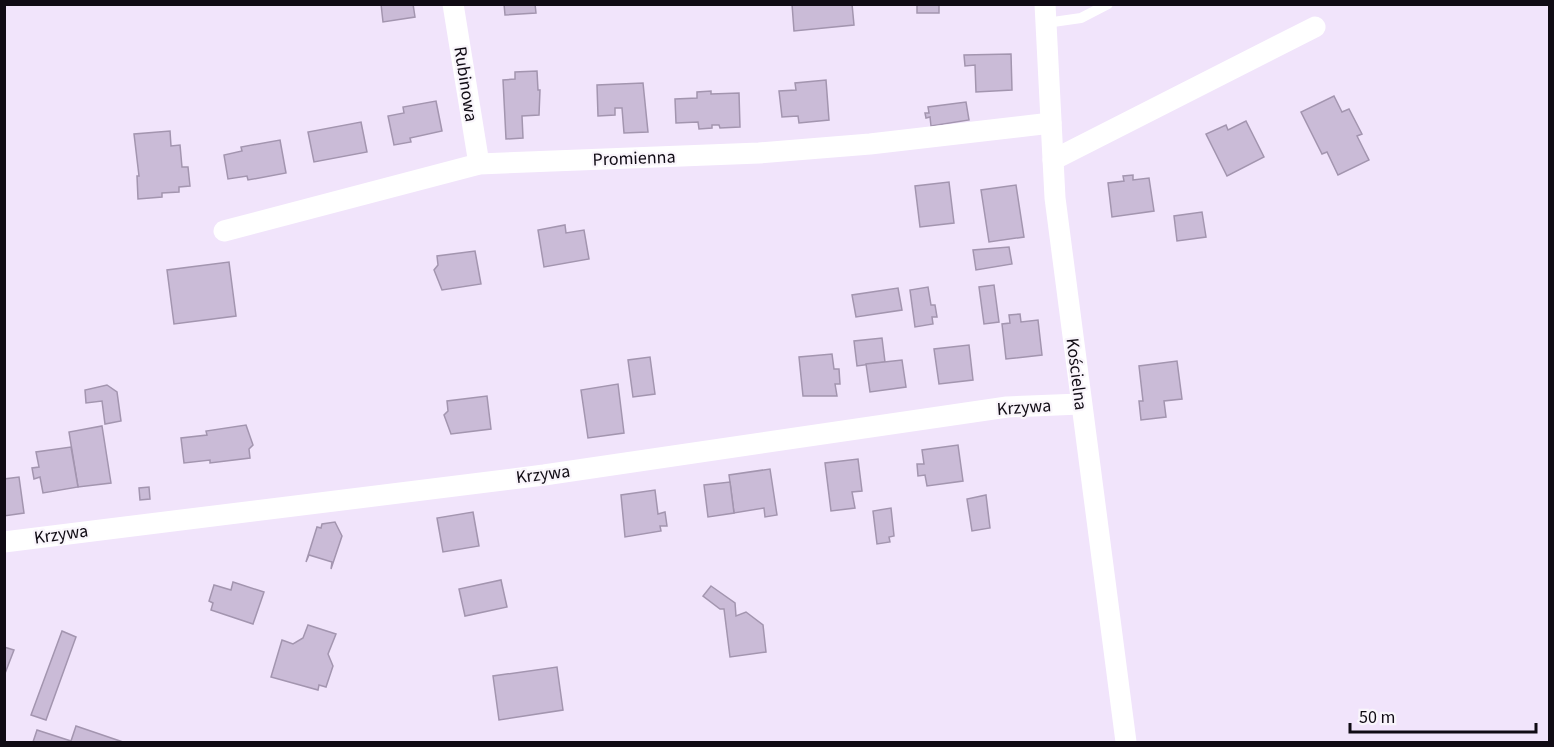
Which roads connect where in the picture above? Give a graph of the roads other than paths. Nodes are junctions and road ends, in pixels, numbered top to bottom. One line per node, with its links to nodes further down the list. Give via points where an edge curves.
1 (453, 4): 7 (street, Rubinowa)
2 (1108, 4): 3 (lane, via 1081,18)
3 (1045, 14): 5 (street, Kościelna)
4 (1315, 27): 6 (street)
5 (1050, 123): 6 (street, Kościelna); 7 (street, Promienna, via 759,153)
6 (1053, 160): 9 (street, Kościelna)
7 (479, 164): 8 (street, Promienna)
8 (224, 231)
9 (1080, 404): 10 (street, Krzywa, via 1007,407 544,475); 11 (street, Kościelna)
10 (4, 542)
11 (1126, 742)

